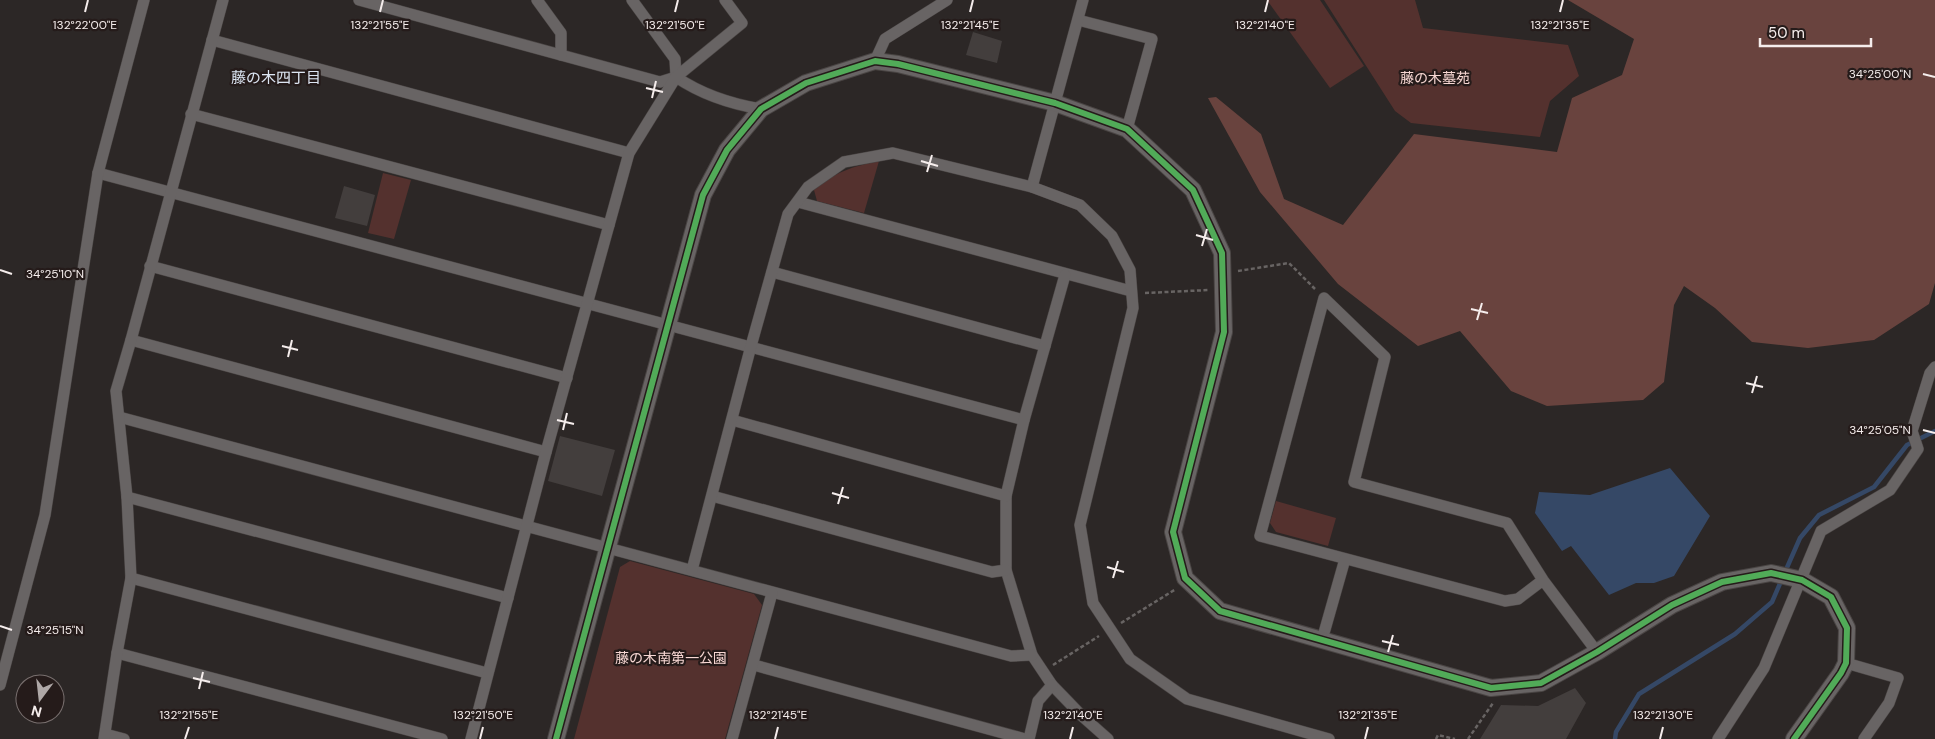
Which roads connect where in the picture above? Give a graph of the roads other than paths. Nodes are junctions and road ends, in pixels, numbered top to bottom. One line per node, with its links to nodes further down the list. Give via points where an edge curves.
1 (144, 0): 19 (street)
2 (223, 0): 10 (street)
3 (359, 0): 11 (street)
4 (537, 0): 11 (street, via 561,33)
5 (632, 0): 13 (street, via 675,59)
6 (726, 0): 13 (street, via 742,23)
7 (947, 0): 12 (street, via 885,39)
8 (1083, 0): 9 (street)
9 (1078, 20): 14 (street); 17 (street, via 1152,39)
10 (212, 40): 16 (street); 18 (street)
11 (561, 55): 13 (street, via 660,82)
12 (875, 61): 14 (street); 15 (street, via 806,82)
13 (676, 77): 15 (street, via 693,88 741,106); 18 (street)
14 (1055, 103): 17 (street); 20 (street)
15 (761, 109): 29 (street, via 727,150 703,195)
16 (191, 114): 21 (street); 23 (street)
17 (1126, 128): 52 (street, via 1193,190 1222,253 1224,332 1173,532 1186,578 1220,611)
18 (629, 153): 23 (street)
19 (98, 173): 21 (street); 60 (street, via 45,515)
20 (1032, 188): 22 (street, via 893,154 844,162 808,187); 27 (street, via 1080,205 1112,236 1130,270)
21 (170, 191): 24 (street); 28 (street)
22 (798, 202): 25 (street, via 788,214); 26 (street)
23 (609, 225): 28 (street)
24 (150, 266): 30 (street); 34 (street)
25 (772, 272): 31 (street); 32 (street)
26 (1065, 275): 27 (street); 32 (street)
27 (1132, 293): 70 (street, via 1133,308 1080,525 1093,603 1130,659 1187,699)
28 (588, 302): 29 (street); 34 (street)
29 (667, 325): 31 (street); 43 (street)
30 (131, 340): 35 (street, via 116,391); 38 (street)
31 (751, 346): 36 (street); 37 (street)
32 (1045, 346): 37 (street)
33 (1935, 367): 48 (street, via 1930,373 1912,431 1918,449 1890,490 1821,531)
34 (567, 378): 38 (street)
35 (119, 416): 41 (street); 42 (street)
36 (732, 420): 39 (street); 40 (street)
37 (1024, 420): 40 (street)
38 (546, 452): 42 (street)
39 (712, 496): 45 (street); 46 (street, via 992,572)
40 (1006, 496): 46 (street)
41 (127, 497): 47 (street); 51 (street)
42 (528, 527): 43 (street); 51 (street)
43 (608, 548): 45 (street); 66 (street)
44 (1345, 559): 49 (street, via 1505,601 1518,599); 49 (street, via 1260,536 1324,298 1385,357 1354,482 1507,523); 52 (street)
45 (692, 570): 50 (street)
46 (1006, 570): 55 (street)
47 (131, 578): 54 (street); 58 (street)
48 (1797, 579): 53 (street, via 1771,573 1722,582 1672,604); 56 (street, via 1831,597 1846,628); 71 (street, via 1764,668)
49 (1543, 580): 53 (street)
50 (772, 593): 55 (street, via 1011,656); 57 (street)
51 (508, 598): 58 (street)
52 (1322, 640): 53 (street, via 1491,688 1541,683)
53 (1597, 652)
54 (117, 653): 61 (street); 64 (street)
55 (1032, 654): 59 (street)
56 (1846, 663): 72 (street); 73 (street, via 1898,678 1889,703)
57 (754, 666): 62 (street); 67 (street)
58 (487, 672): 65 (street)
59 (1052, 684): 68 (street, via 1038,700); 69 (street)
60 (0, 685)
61 (105, 736): 63 (street)
62 (736, 738)
63 (124, 739)
64 (442, 739)
65 (471, 739)
66 (556, 739)
67 (1025, 739)
68 (1029, 739)
69 (1108, 739)
70 (1329, 739)
71 (1718, 739)
72 (1794, 739)
73 (1864, 739)

